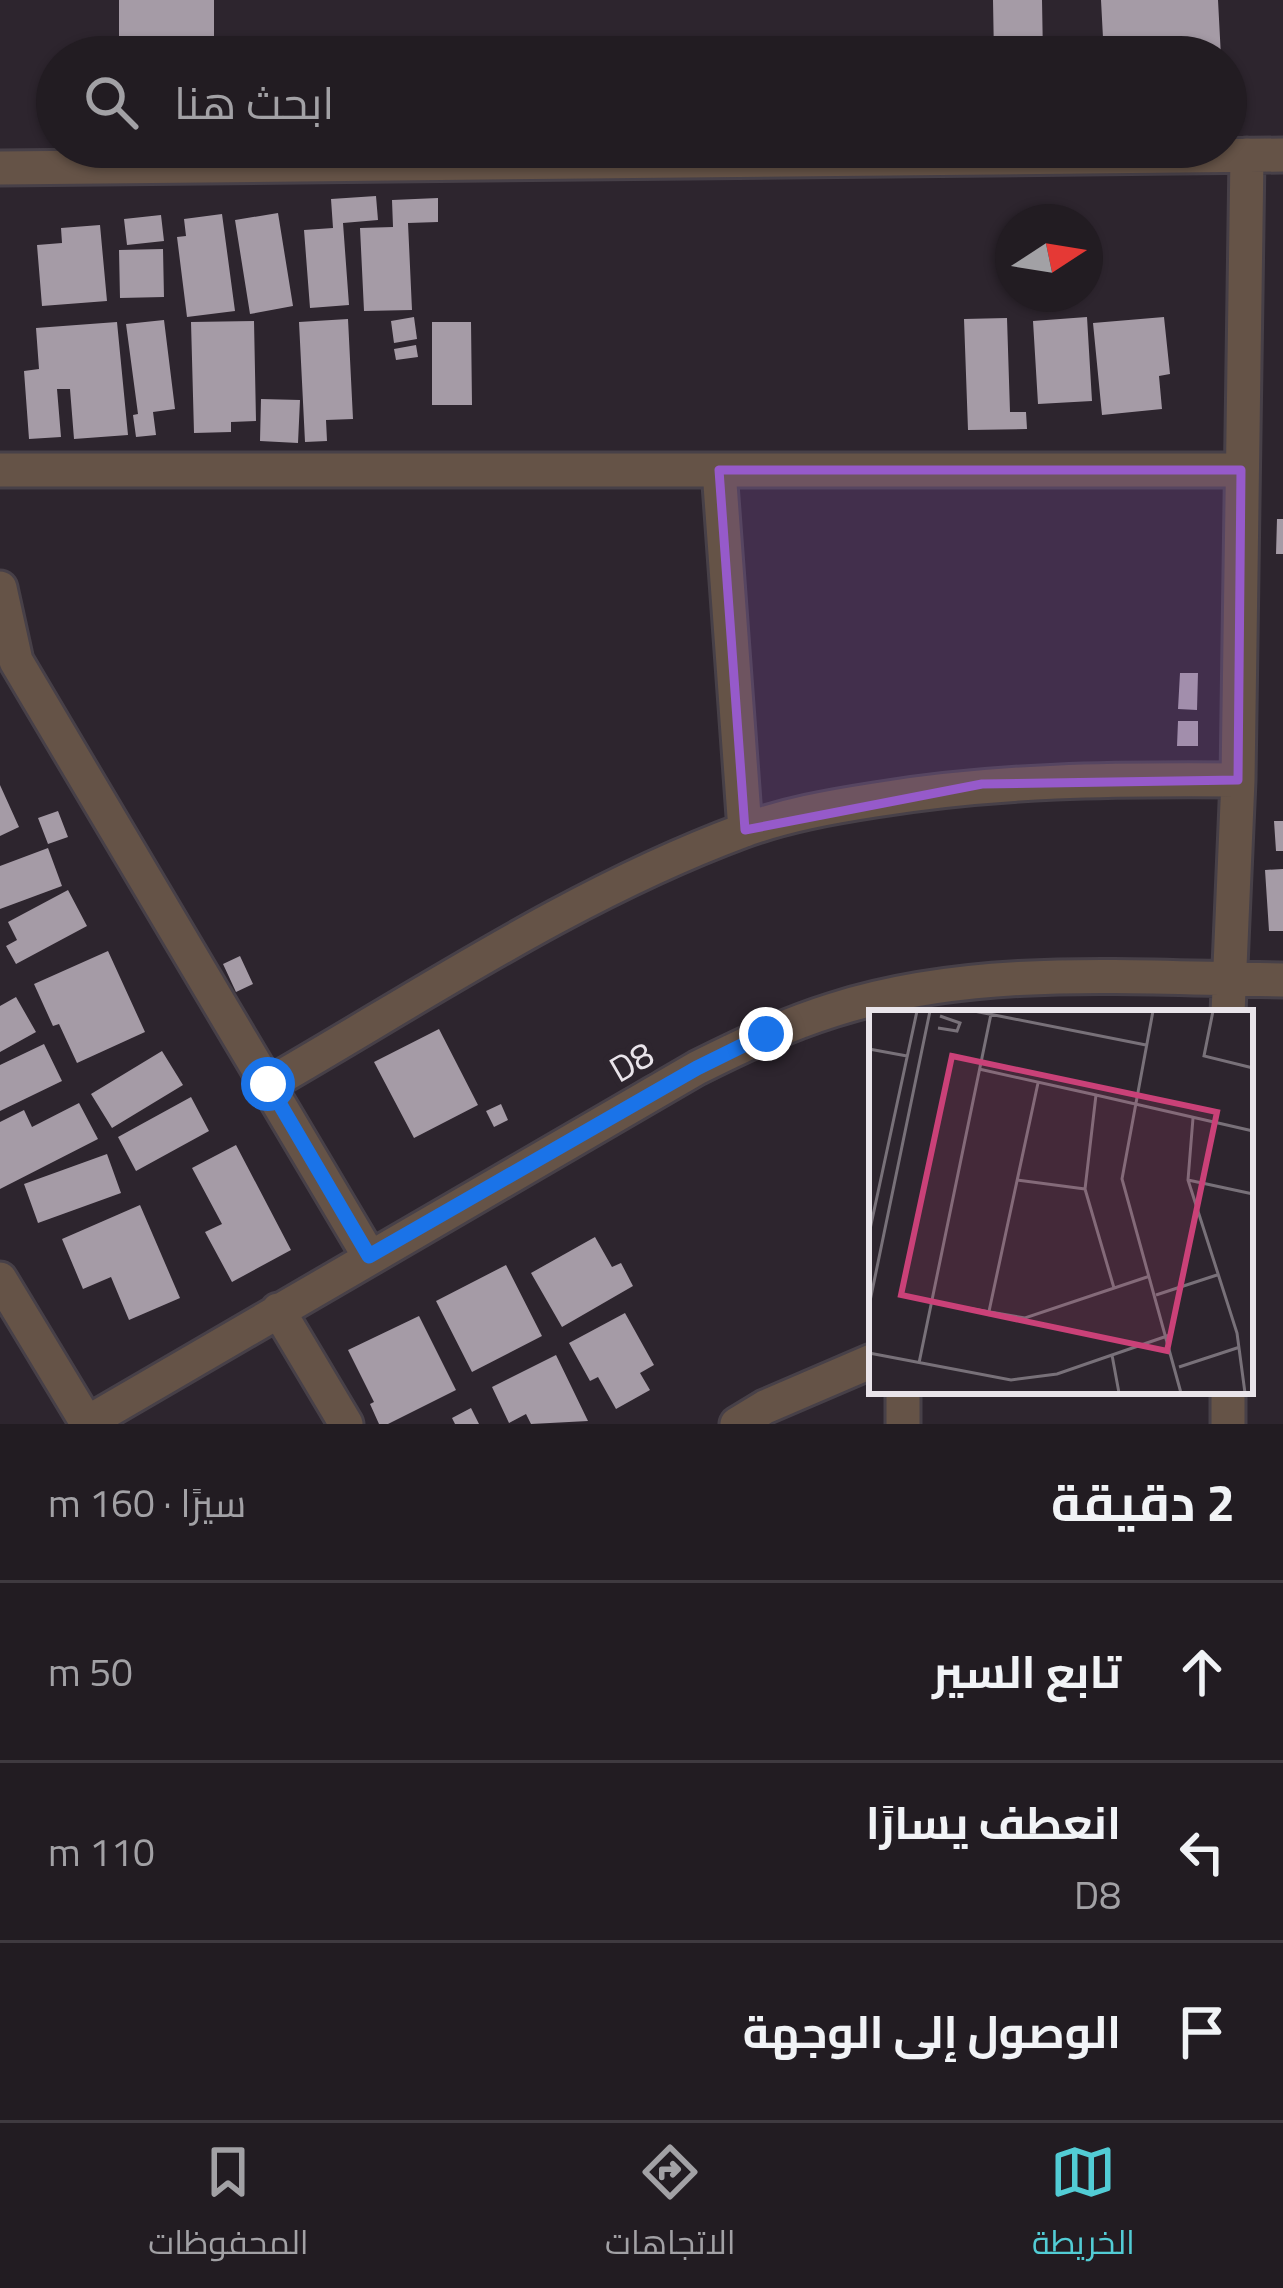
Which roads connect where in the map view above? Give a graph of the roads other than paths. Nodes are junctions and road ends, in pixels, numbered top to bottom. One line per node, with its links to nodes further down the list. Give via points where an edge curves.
1 (1247, 154): 2 (street)
2 (1283, 154)
3 (0, 168): 4 (street)
4 (36, 168)
5 (1247, 168): 8 (street)
6 (0, 470): 7 (street)
7 (719, 470): 8 (street); 11 (street)
8 (1240, 470): 10 (street)
9 (0, 588): 14 (street, via 16,661)
10 (1238, 780): 11 (street, via 982,784); 13 (street)
11 (745, 830): 14 (street, via 584,903)
12 (1283, 980): 13 (street, D8)
13 (1228, 996): 15 (street, D8, via 1010,980 925,988 836,1009 697,1068)
14 (268, 1084): 15 (street)
15 (369, 1256): 17 (street, D8)
16 (0, 1279): 19 (street)
17 (278, 1310): 19 (street, D8); 20 (street)
18 (869, 1362): 21 (street)
19 (86, 1423)
20 (346, 1424)
21 (737, 1424)

